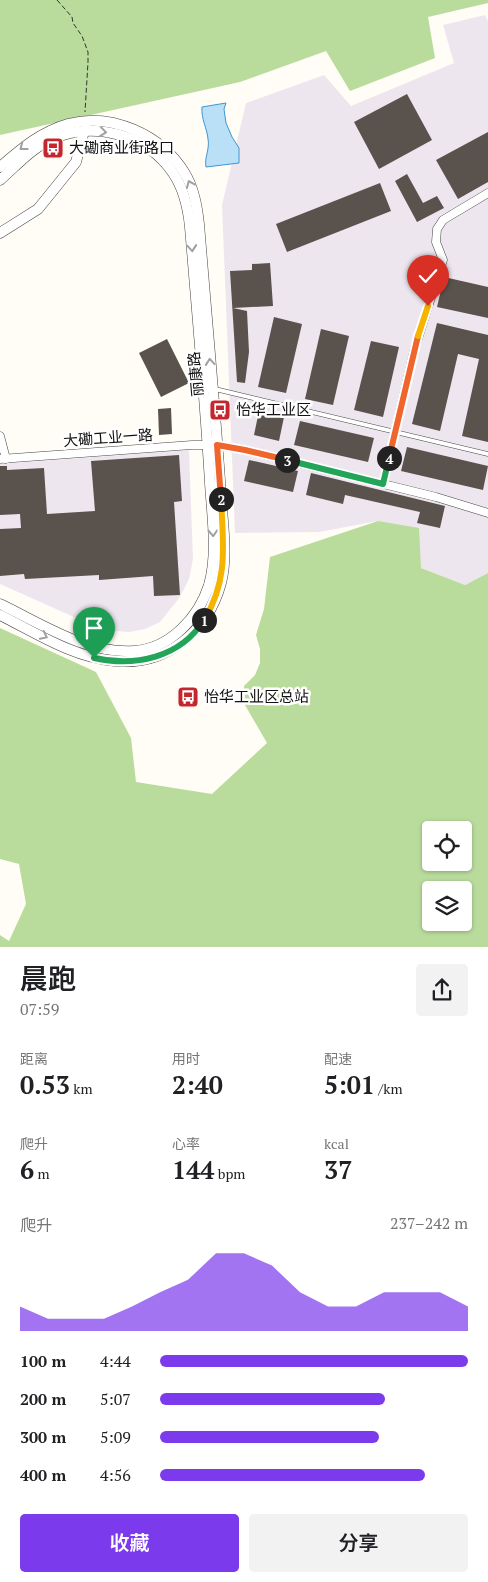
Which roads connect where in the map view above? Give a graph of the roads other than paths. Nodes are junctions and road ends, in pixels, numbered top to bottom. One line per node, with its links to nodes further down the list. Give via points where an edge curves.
1 (84, 126): 2 (street, 丽康路, one-way to 2, via 66,124 39,136); 3 (street, 丽康路, via 44,143); 5 (street, via 76,162 38,209); 6 (street, 丽康路, one-way to 1, via 198,214 188,179 173,158 132,128 117,124); 9 (street, 丽康路, one-way to 9, via 141,144 163,160 182,190 190,227)
2 (0, 167)
3 (0, 180)
4 (488, 194): 7 (street, via 443,220 437,229 436,242 442,260 414,351)
5 (0, 233)
6 (213, 389): 7 (lane); 9 (street, 丽康路)
7 (395, 432): 10 (lane); 12 (street)
8 (0, 436): 11 (street)
9 (212, 445): 11 (street, 大磡工业一路); 12 (street, 大磡工业一路); 14 (street, 丽康路, one-way to 14, via 210,577 196,612 176,633 160,644 140,650 104,649 68,637); 15 (street, 丽康路, one-way to 9, via 68,648 110,661 152,658 170,651 188,638 208,614 223,574 223,539)
10 (488, 454)
11 (3, 459)
12 (383, 484): 13 (street, 大磡工业一路)
13 (488, 514)
14 (0, 604)
15 (0, 615)

